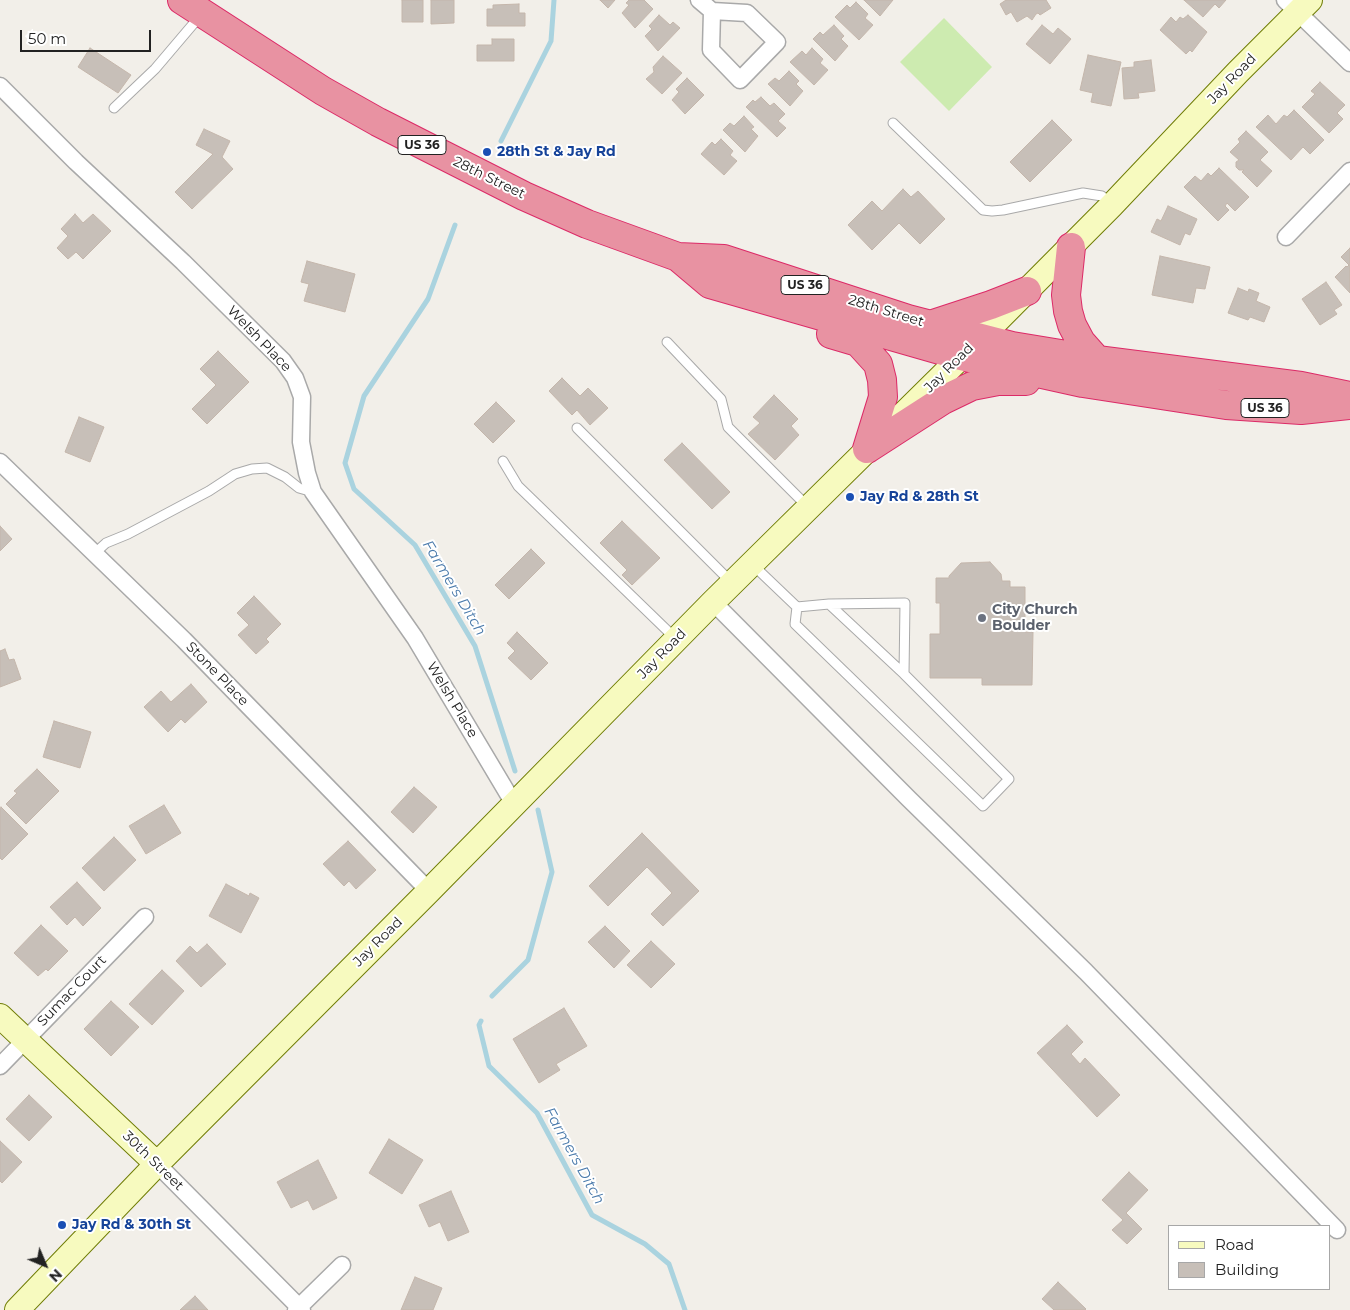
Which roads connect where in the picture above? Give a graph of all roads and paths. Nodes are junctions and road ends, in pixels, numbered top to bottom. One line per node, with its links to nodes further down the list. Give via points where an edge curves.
1 (700, 0): 4 (street)
2 (1298, 4): 5 (street); 10 (street, Jay Road)
3 (192, 7): 7 (lane, via 155,70); 13 (highway, 28th Street / US 36, via 322,91 386,127 586,224)
4 (712, 11): 4 (street, via 711,50 740,80 776,42 747,13)
5 (1350, 63)
6 (0, 86): 27 (street, Welsh Place, via 282,361 295,378 302,397 301,442)
7 (114, 108)
8 (894, 123): 10 (lane, via 983,210 1003,210 1083,193 1102,196)
9 (1350, 171): 11 (street)
10 (1112, 205): 12 (street, Jay Road)
11 (1286, 238)
12 (1071, 247): 15 (street, Jay Road); 19 (highway, via 1066,295 1068,311 1082,342)
13 (678, 257): 14 (highway, 28th Street / US 36); 16 (highway, 28th Street / US 36, via 724,259)
14 (710, 284): 18 (highway, 28th Street / US 36); 24 (highway, via 742,305 858,342 871,355 878,364 883,397)
15 (1027, 291): 16 (highway); 18 (street, Jay Road)
16 (930, 325): 18 (highway, 28th Street / US 36)
17 (667, 342): 28 (lane, via 721,399 728,427)
18 (970, 347): 19 (highway, US 36); 20 (highway, US 36); 24 (street, Jay Road)
19 (1097, 360): 21 (highway, US 36, via 1301,386)
20 (1083, 383): 22 (highway, US 36, via 1226,406 1301,410); 24 (highway, via 998,381 972,386 943,400)
21 (1350, 396)
22 (1350, 406)
23 (576, 428): 31 (lane)
24 (867, 449): 28 (street, Jay Road)
25 (502, 461): 35 (lane, via 518,486)
26 (0, 462): 29 (street, Stone Place)
27 (313, 492): 29 (lane, via 299,488 267,468 252,468 106,543); 37 (street, Welsh Place, via 415,638)
28 (808, 508): 30 (street, Jay Road)
29 (95, 553): 38 (street, Stone Place)
30 (751, 563): 31 (street, Jay Road); 34 (lane)
31 (732, 583): 32 (street, Jay Road)
32 (712, 602): 35 (street, Jay Road); 44 (street, via 1086,972)
33 (829, 604): 34 (lane); 36 (lane); 36 (lane, via 904,603)
34 (797, 607): 36 (lane, via 795,624 983,806 1009,779)
35 (676, 639): 37 (street, Jay Road)
36 (904, 674)
37 (514, 804): 38 (street, Jay Road)
38 (428, 891): 43 (street, Jay Road)
39 (145, 917): 41 (street, Sumac Court)
40 (0, 1016): 41 (street, 30th Street)
41 (25, 1040): 42 (street, Sumac Court); 43 (street, 30th Street)
42 (0, 1066)
43 (157, 1164): 46 (street, 30th Street); 47 (street, Jay Road)
44 (1337, 1230)
45 (342, 1265): 46 (street)
46 (299, 1309)
47 (17, 1310)

